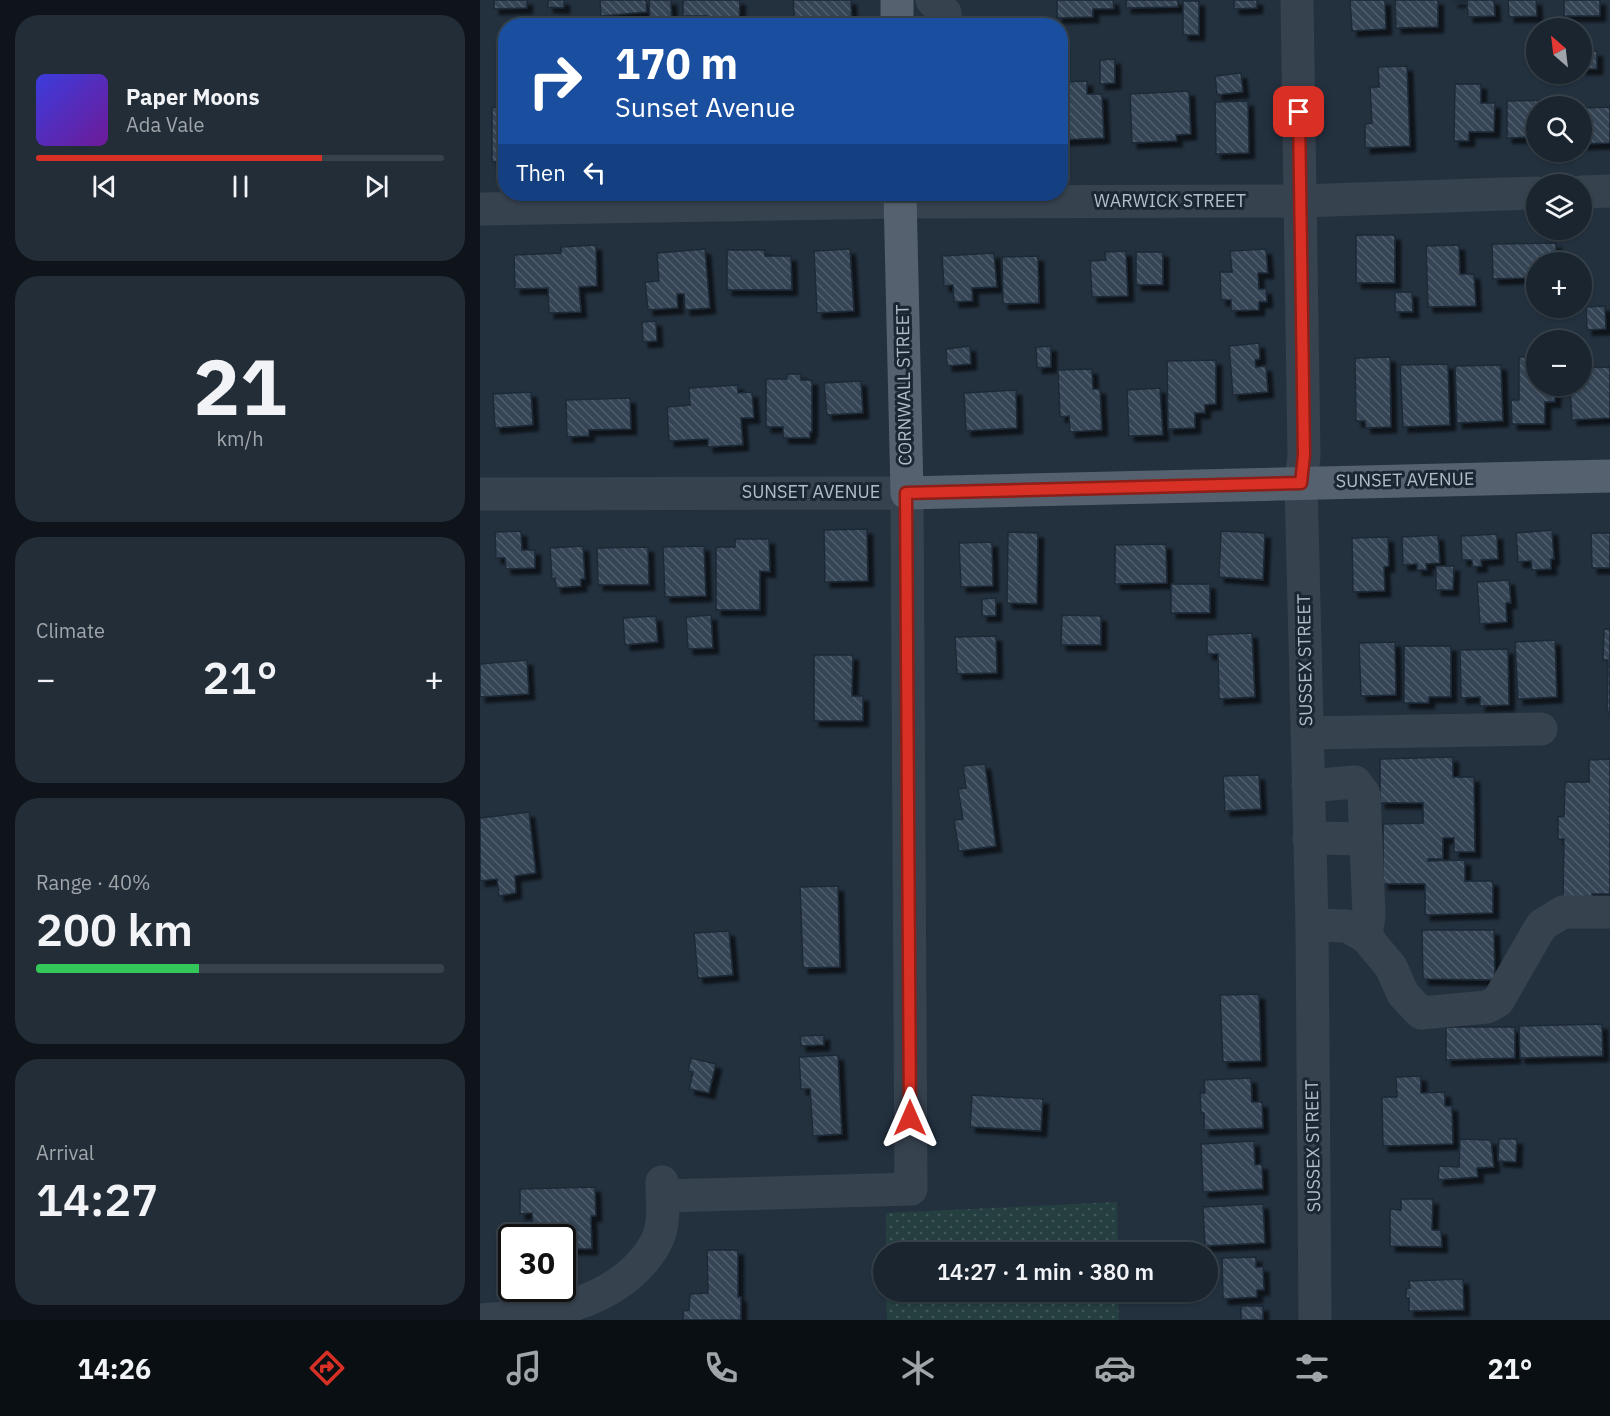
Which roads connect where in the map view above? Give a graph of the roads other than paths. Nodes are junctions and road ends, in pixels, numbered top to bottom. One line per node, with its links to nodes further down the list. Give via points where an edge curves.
1 (897, 0): 4 (main road)
2 (932, 0): 5 (street)
3 (1297, 0): 12 (street, SUSSEX STREET)
4 (897, 18)
5 (945, 18)
6 (1610, 191): 7 (street)
7 (1592, 192)
8 (1526, 193): 12 (street, WARWICK STREET)
9 (1068, 199): 12 (street, WARWICK STREET)
10 (785, 201): 13 (street, WARWICK STREET)
11 (900, 201): 16 (main road, CORNWALL STREET)
12 (1301, 201): 15 (street, SUSSEX STREET)
13 (480, 209)
14 (1610, 476): 15 (main road, SUNSET AVENUE)
15 (1301, 483): 16 (main road, SUNSET AVENUE); 19 (street, SUSSEX STREET)
16 (906, 493): 17 (street, SUNSET AVENUE); 26 (street, CORNWALL STREET, via 910,1189 662,1189 660,1232 652,1250 625,1279 573,1305 527,1316)
17 (480, 494)
18 (1541, 729): 19 (street)
19 (1307, 733): 20 (street, SUSSEX STREET)
20 (1308, 786): 21 (street, SUSSEX STREET); 22 (street, via 1355,782 1364,794)
21 (1310, 838): 22 (street); 24 (street, SUSSEX STREET)
22 (1366, 839): 25 (street)
23 (1610, 912): 25 (street, via 1563,912 1542,925 1498,1001 1487,1007 1421,1013 1403,994 1391,967)
24 (1312, 925): 25 (street, via 1347,926); 27 (street, SUSSEX STREET)
25 (1366, 937)
26 (480, 1320)
27 (1315, 1320)

